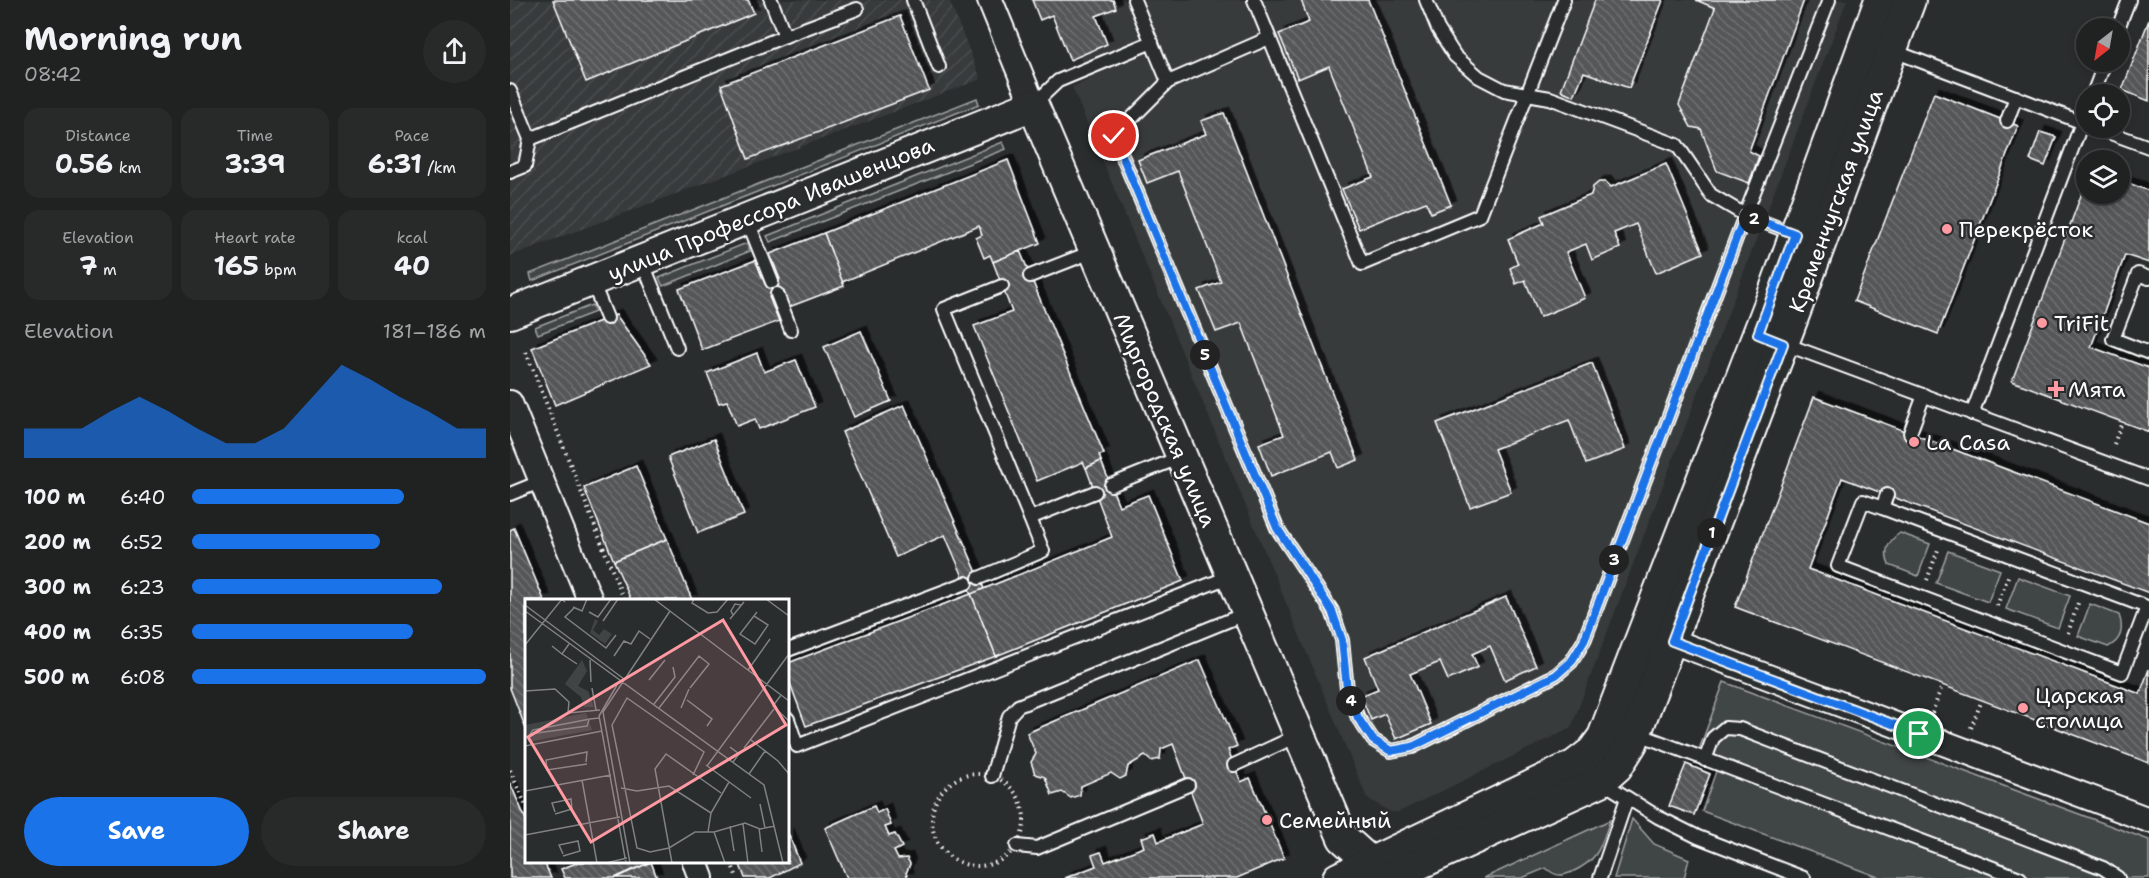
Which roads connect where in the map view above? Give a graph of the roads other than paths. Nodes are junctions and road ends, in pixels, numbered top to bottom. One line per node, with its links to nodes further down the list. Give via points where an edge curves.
1 (771, 0): 14 (lane)
2 (914, 0): 18 (lane)
3 (990, 0): 23 (street, Миргородская улица)
4 (1134, 0): 16 (lane)
5 (1254, 0): 15 (lane)
6 (1426, 0): 21 (lane, via 1455,56 1479,77 1504,90)
7 (1564, 0): 21 (lane)
8 (1829, 0): 31 (lane)
9 (1880, 0): 17 (street, Кременчугская улица)
10 (1910, 0): 17 (street, Кременчугская улица)
11 (2129, 0): 13 (lane)
12 (857, 9): 14 (lane)
13 (2122, 18)
14 (785, 36): 28 (lane)
15 (1269, 38): 19 (lane); 21 (lane, via 1362,264 1480,215)
16 (1152, 42): 19 (lane); 23 (lane, via 1058,81)
17 (1878, 46): 22 (lane); 33 (street, Кременчугская улица)
18 (939, 67)
19 (1168, 82): 31 (lane, via 1114,136 1277,528 1332,611 1342,640 1347,689 1358,718 1373,740 1391,751 1412,747 1556,675 1571,662 1584,641)
20 (510, 91): 28 (lane)
21 (1528, 94): 31 (lane, via 1550,98 1677,145 1711,195)
22 (2016, 97): 24 (lane); 25 (lane)
23 (1033, 105): 32 (street, улица Профессора Ивашенцова); 34 (street, Миргородская улица)
24 (2076, 116)
25 (2007, 121)
26 (2078, 138): 50 (lane)
27 (2124, 138): 29 (lane)
28 (530, 140): 30 (lane, via 525,166)
29 (2149, 147)
30 (510, 172)
31 (1745, 215): 33 (lane)
32 (747, 219): 35 (street, улица Профессора Ивашенцова); 39 (lane)
33 (1808, 238): 45 (street, Кременчугская улица)
34 (1094, 251): 36 (lane); 52 (street, Миргородская улица)
35 (642, 261): 38 (street, улица Профессора Ивашенцова); 46 (lane)
36 (1030, 276)
37 (2149, 278): 47 (lane, via 2138,274 2113,339)
38 (592, 281): 42 (street, улица Профессора Ивашенцова); 43 (lane)
39 (772, 282)
40 (1002, 286): 60 (lane, via 945,309)
41 (777, 294): 44 (lane)
42 (510, 313)
43 (607, 318)
44 (792, 330)
45 (1771, 339): 48 (lane); 66 (street, Кременчугская улица); 81 (street, Кременчугская улица, via 1598,745 1575,765)
46 (677, 348)
47 (2149, 353)
48 (1924, 395): 50 (lane); 51 (lane)
49 (510, 403): 54 (street)
50 (1972, 414): 53 (lane)
51 (1910, 433)
52 (1181, 457): 55 (lane); 61 (street, Миргородская улица)
53 (2149, 479)
54 (542, 481): 57 (lane); 64 (street)
55 (1111, 485)
56 (1095, 492): 60 (lane)
57 (510, 494)
58 (1887, 495): 59 (lane)
59 (1882, 508): 59 (lane, via 1863,501 1838,566 2122,673 2147,607)
60 (1030, 518): 62 (lane, via 1043,552)
61 (1231, 576): 65 (street, Миргородская улица); 68 (lane, via 797,746)
62 (979, 578)
63 (966, 583): 67 (lane)
64 (590, 599)
65 (1247, 613): 70 (street, Миргородская улица); 73 (lane, via 1018,706 1009,716)
66 (1672, 641): 69 (street, Кременчугская улица); 77 (street)
67 (789, 650)
68 (789, 722)
69 (1636, 733): 71 (lane); 74 (street, Кременчугская улица, via 1617,767)
70 (1299, 735): 72 (lane); 78 (street, Миргородская улица)
71 (1705, 760): 86 (lane); 87 (lane, via 1713,738 1725,728 1740,729 2103,868)
72 (1234, 765)
73 (992, 776)
74 (1601, 781): 76 (lane); 81 (street, Кременчугская улица)
75 (1188, 785): 79 (lane, via 1037,848)
76 (1627, 798): 84 (lane); 85 (lane, via 1698,837)
77 (2149, 820)
78 (1343, 838): 81 (street, Миргородская улица); 83 (street)
79 (1017, 846)
80 (696, 863): 82 (street)
81 (1378, 873): 83 (street, Кременчугская улица)
82 (701, 878)
83 (1338, 878)
84 (1600, 878)
85 (1804, 878)
86 (2020, 878)
87 (2118, 878)

